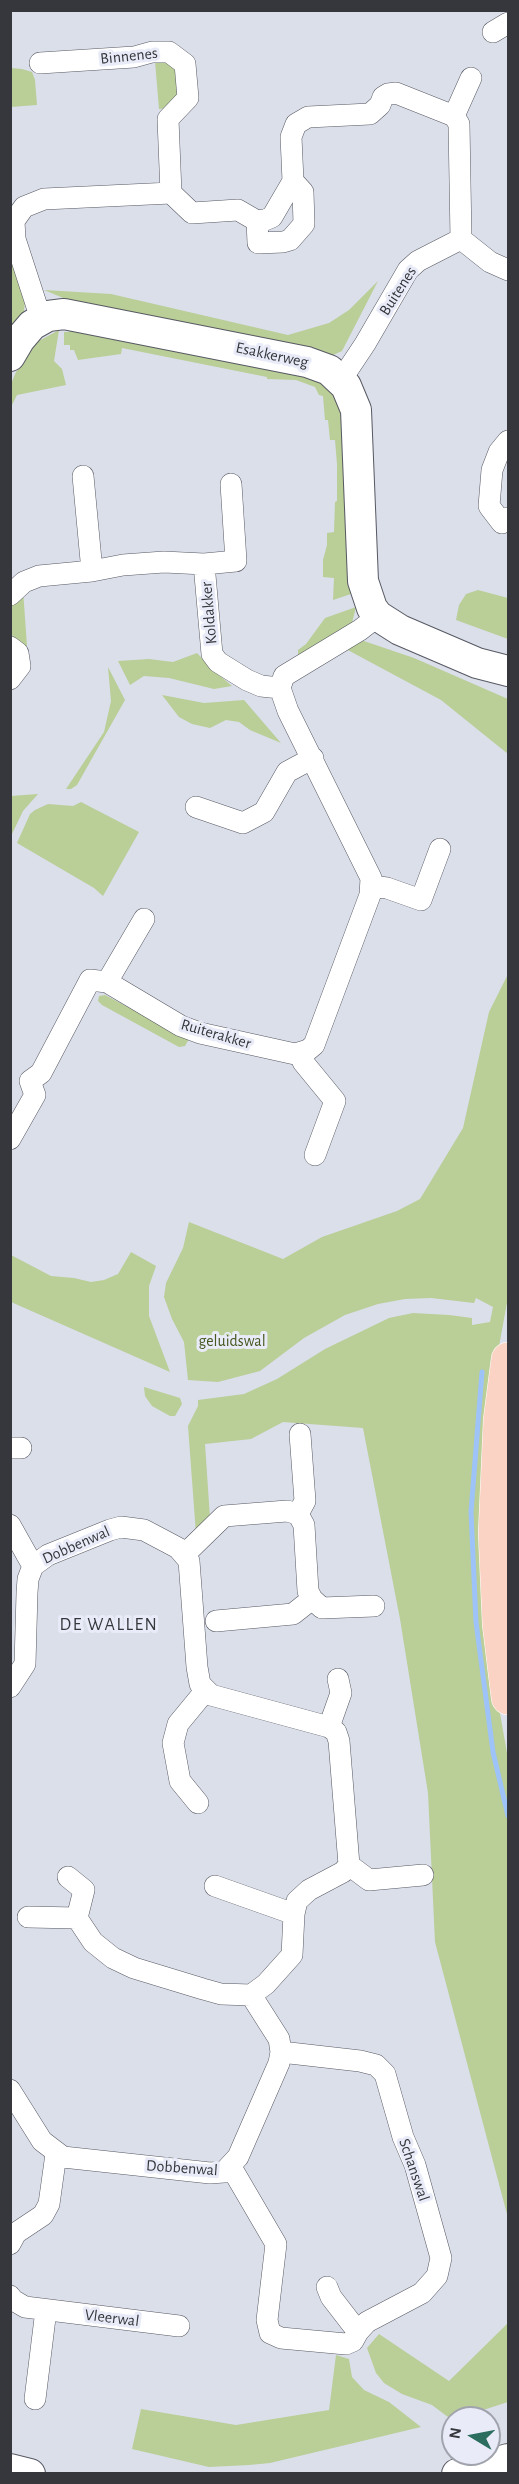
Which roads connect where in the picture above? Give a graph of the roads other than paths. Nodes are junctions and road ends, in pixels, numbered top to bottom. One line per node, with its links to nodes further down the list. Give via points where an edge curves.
1 (40, 63): 5 (street, Binnenes, via 169,52 185,64 188,98 168,118)
2 (471, 78): 3 (street)
3 (454, 116): 4 (street, via 396,93 383,98 370,114 308,117 296,124 291,137); 8 (street, via 461,135)
4 (293, 182): 7 (street, via 272,217); 7 (street, via 303,192 304,224 290,240 258,243)
5 (171, 193): 6 (street, via 44,199 24,207); 7 (street, via 192,213 238,210)
6 (12, 220): 10 (street, via 17,251)
7 (256, 220)
8 (461, 239): 9 (street, via 490,262); 12 (street, Buitenes, via 408,270)
9 (508, 270)
10 (41, 320): 11 (street, via 27,329); 12 (street, Esakkerweg, via 64,314 88,318 307,362 329,370)
11 (10, 356)
12 (340, 380): 20 (street, Esakkerweg, via 353,398 356,411 363,580 367,598)
13 (508, 441): 16 (street, via 492,470 489,506 502,523)
14 (83, 476): 18 (street)
15 (231, 484): 17 (street, Koldakker, via 236,561)
16 (508, 518)
17 (204, 564): 18 (street, Koldakker, via 164,562); 26 (street, Koldakker, via 212,654 247,680)
18 (92, 571): 19 (street, Koldakker, via 39,576 24,582)
19 (10, 595)
20 (378, 616): 22 (street, via 400,630); 26 (street, via 284,676)
21 (10, 647): 24 (street, via 18,653 20,666)
22 (477, 663): 23 (street); 25 (street)
23 (508, 671)
24 (10, 679)
25 (508, 685)
26 (280, 688): 27 (street)
27 (313, 759): 28 (street, via 288,772 264,812 243,823); 30 (street, via 368,870)
28 (196, 807)
29 (440, 849): 30 (street, via 421,900)
30 (371, 886): 33 (street, via 320,1032 314,1045)
31 (144, 919): 32 (street)
32 (107, 982): 33 (street, Ruiterakker, via 190,1030); 34 (street, via 90,980 41,1073)
33 (300, 1053): 36 (street, via 335,1101)
34 (20, 1082): 35 (street, via 35,1095)
35 (10, 1139)
36 (315, 1155)
37 (508, 1359): 49 (main road, via 500,1420 495,1533 499,1624)
38 (300, 1434): 39 (street, via 305,1501)
39 (298, 1514): 41 (street, via 287,1511 224,1516); 43 (street, via 303,1525 308,1591)
40 (10, 1525): 42 (street, Dobbenwal)
41 (184, 1555): 42 (street, Dobbenwal, via 144,1530 121,1527 48,1555); 48 (street, via 190,1569 197,1667 200,1684)
42 (33, 1566): 47 (street, Dobbenwal, via 28,1579 25,1664)
43 (312, 1599): 44 (street, via 322,1608); 45 (street, via 293,1614)
44 (374, 1606)
45 (216, 1621)
46 (338, 1679): 50 (street, via 341,1693)
47 (10, 1687)
48 (206, 1690): 50 (street, via 218,1697); 51 (street, via 178,1724 173,1743 180,1781)
49 (508, 1698)
50 (329, 1727): 52 (street, via 339,1741)
51 (198, 1803)
52 (349, 1865): 53 (street, via 369,1880); 56 (street, via 334,1879 309,1890 297,1901)
53 (423, 1875)
54 (68, 1877): 58 (street, via 84,1890)
55 (215, 1886): 56 (street)
56 (294, 1914): 59 (street, via 292,1955)
57 (28, 1917): 58 (street)
58 (77, 1918): 59 (street, via 93,1942 126,1964 221,1994)
59 (251, 1995): 60 (street, via 279,2039)
60 (281, 2052): 63 (street, Dobbenwal); 69 (street, Schanswal, via 360,2061 376,2065 385,2074 441,2258 437,2276 422,2293 367,2322)
61 (10, 2090): 62 (street, via 42,2141)
62 (56, 2154): 63 (street, Dobbenwal, via 210,2173 225,2172); 64 (street, via 49,2204 43,2215 16,2233)
63 (231, 2167): 69 (street, Schanswal, via 276,2244 267,2320 270,2333 281,2338 337,2344 353,2341)
64 (10, 2244)
65 (327, 2287): 69 (street)
66 (10, 2296): 67 (street, Vleerwal, via 25,2307)
67 (46, 2310): 68 (street, Vleerwal); 70 (street)
68 (179, 2326)
69 (358, 2332)
70 (35, 2398)
71 (508, 2459): 74 (street)
72 (10, 2469): 73 (street)
73 (30, 2474)
74 (457, 2474)

